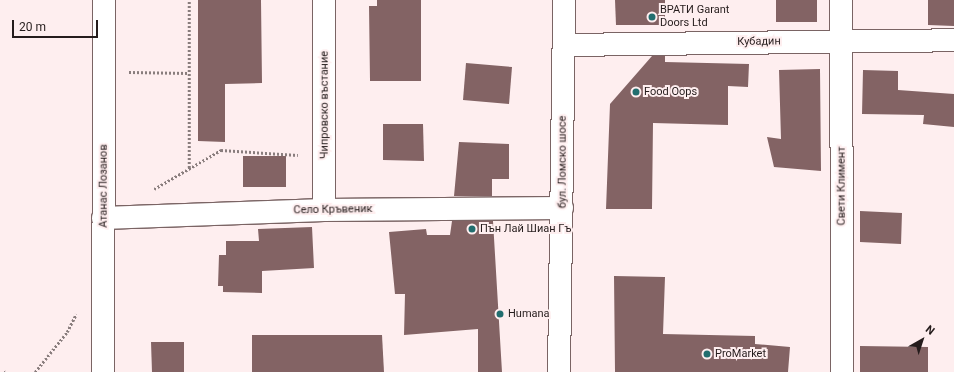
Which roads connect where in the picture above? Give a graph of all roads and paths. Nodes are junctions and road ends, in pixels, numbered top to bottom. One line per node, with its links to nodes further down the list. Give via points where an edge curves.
1 (104, 0): 9 (street, Атанас Лозанов)
2 (189, 0): 10 (path)
3 (324, 0): 11 (street, Чипровско въстание)
4 (564, 0): 8 (street, бул. Ломско шосе)
5 (841, 0): 7 (street, Свети Климент)
6 (954, 40): 7 (street, Кубадин)
7 (842, 41): 8 (street, Кубадин); 21 (street, Свети Климент)
8 (564, 45): 14 (street, бул. Ломско шосе)
9 (104, 71): 10 (path); 16 (street, Атанас Лозанов)
10 (189, 73): 12 (path)
11 (325, 156): 12 (path, via 221,150); 15 (street, Чипровско въстание)
12 (189, 168): 13 (path)
13 (149, 192)
14 (562, 208): 15 (street, Село Кръвеник); 20 (street, бул. Ломско шосе)
15 (324, 210): 16 (street, Село Кръвеник)
16 (103, 218): 19 (street, Атанас Лозанов)
17 (80, 307): 18 (path, via 66,332)
18 (35, 372)
19 (103, 372)
20 (559, 372)
21 (842, 372)

